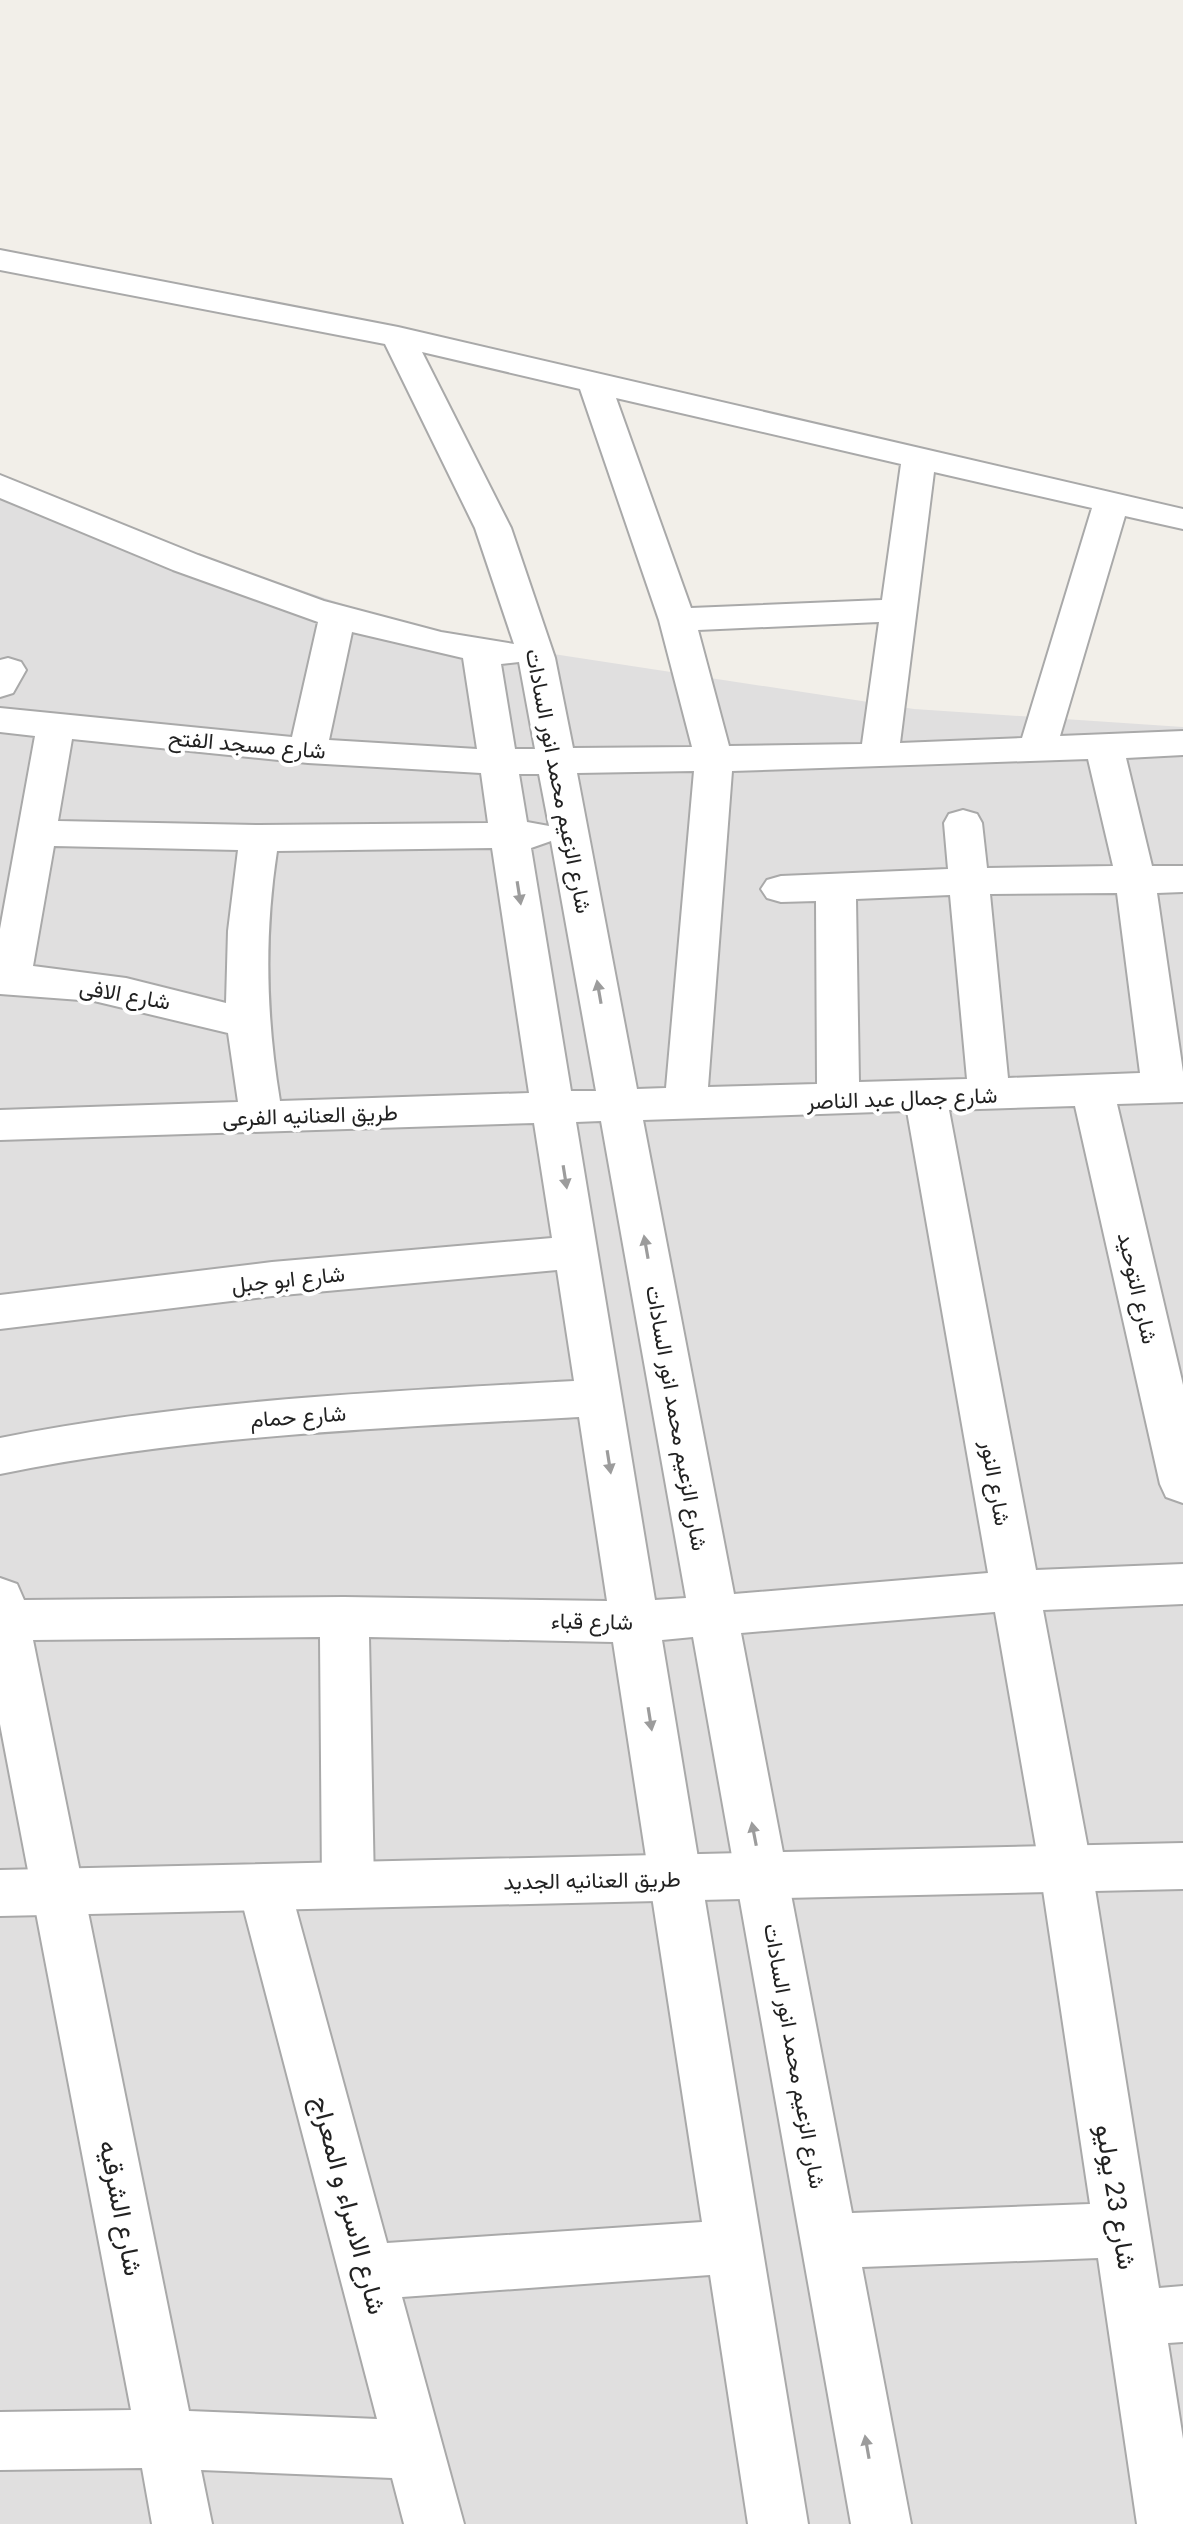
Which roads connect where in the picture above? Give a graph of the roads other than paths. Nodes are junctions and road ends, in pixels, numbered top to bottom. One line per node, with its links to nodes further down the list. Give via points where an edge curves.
1 (0, 260): 2 (street)
2 (398, 337): 3 (street); 12 (street, شارع الزعيم محمد انور السادات, via 493,528)
3 (595, 384): 4 (street); 10 (street)
4 (919, 459): 6 (street); 8 (street)
5 (0, 485): 9 (street)
6 (1111, 503): 7 (street); 17 (street)
7 (1183, 519)
8 (899, 610): 10 (street); 19 (street)
9 (337, 618): 11 (street); 18 (street)
10 (677, 620): 20 (street)
11 (480, 650): 12 (street); 22 (street)
12 (537, 658): 21 (street, شارع الزعيم محمد انور السادات)
13 (0, 720): 14 (street, شارع مسجد الفتح)
14 (56, 726): 18 (street, شارع مسجد الفتح); 24 (street)
15 (1183, 743): 16 (street, شارع مسجد الفتح)
16 (1104, 746): 17 (street, شارع مسجد الفتح); 28 (street)
17 (1037, 749): 19 (street, شارع مسجد الفتح)
18 (308, 751): 22 (street, شارع مسجد الفتح)
19 (879, 756): 20 (street, شارع مسجد الفتح)
20 (714, 760): 21 (street, شارع مسجد الفتح); 41 (street)
21 (556, 761): 22 (street, شارع مسجد الفتح); 26 (street, شارع الزعيم محمد انور السادات)
22 (495, 762): 25 (street)
23 (963, 823): 31 (street)
24 (37, 833): 27 (street); 29 (street)
25 (509, 835): 26 (street); 27 (street); 42 (street, one-way to 42)
26 (570, 836): 43 (street, شارع الزعيم محمد انور السادات, one-way to 26)
27 (259, 838): 35 (street, via 249,897)
28 (1135, 877): 30 (street); 31 (street); 36 (street)
29 (14, 878): 34 (street)
30 (1183, 879)
31 (968, 881): 32 (street); 38 (street)
32 (836, 886): 33 (street); 40 (street)
33 (781, 889)
34 (5, 980): 35 (street, شارع الافى, via 160,999)
35 (248, 1024): 44 (street)
36 (1173, 1088): 37 (street, شارع جمال عبد الناصر)
37 (1093, 1093): 38 (street, شارع جمال عبد الناصر); 48 (street, شارع التوحيد)
38 (989, 1095): 39 (street, شارع جمال عبد الناصر)
39 (926, 1097): 40 (street, شارع جمال عبد الناصر); 53 (street, شارع النور)
40 (838, 1100): 41 (street, شارع جمال عبد الناصر)
41 (686, 1105): 43 (street, شارع جمال عبد الناصر)
42 (554, 1106): 43 (street, طريق العنانيه الفرعى); 44 (street, طريق العنانيه الفرعى); 46 (street, one-way to 46)
43 (620, 1106): 55 (street, شارع الزعيم محمد انور السادات, one-way to 43)
44 (262, 1117): 45 (street, طريق العنانيه الفرعى)
45 (0, 1125)
46 (577, 1252): 47 (street, شارع ابو جبل, via 272,1279); 49 (street)
47 (0, 1312)
48 (1169, 1362): 51 (street, شارع التوحيد)
49 (598, 1398): 50 (street, شارع حمام, via 196,1423 124,1431); 57 (street, one-way to 57)
50 (0, 1456)
51 (1183, 1484)
52 (1183, 1584): 53 (street, شارع قباء)
53 (1015, 1591): 55 (street, شارع قباء); 59 (street, شارع النور)
54 (1, 1612): 56 (street, شارع قباء); 64 (street, شارع الشرقيه)
55 (713, 1616): 57 (street, شارع قباء); 61 (street, شارع الزعيم محمد انور السادات, one-way to 55)
56 (344, 1617): 57 (street, شارع قباء); 62 (street)
57 (636, 1622): 60 (street, one-way to 60)
58 (1183, 1866): 59 (street, طريق العنانيه الجديد)
59 (1066, 1870): 61 (street, طريق العنانيه الجديد); 66 (street, شارع 23 يوليو)
60 (675, 1878): 61 (street, طريق العنانيه الجديد); 62 (street, طريق العنانيه الجديد); 68 (street)
61 (762, 1878): 67 (street, شارع الزعيم محمد انور السادات)
62 (348, 1885): 63 (street, طريق العنانيه الجديد)
63 (264, 1887): 64 (street, طريق العنانيه الجديد); 69 (street, شارع الاسراء و المعراج)
64 (59, 1892): 65 (street, طريق العنانيه الجديد); 71 (street, شارع الشرقيه)
65 (0, 1893)
66 (1121, 2230): 67 (street); 70 (street, شارع 23 يوليو)
67 (828, 2241): 77 (street, شارع الزعيم محمد انور السادات, one-way to 67)
68 (733, 2247): 69 (street); 76 (street)
69 (367, 2272): 73 (street, شارع الاسراء و المعراج)
70 (1159, 2316): 78 (street, شارع 23 يوليو)
71 (166, 2439): 72 (street); 73 (street); 74 (street, شارع الشرقيه)
72 (0, 2441)
73 (415, 2450): 75 (street, شارع الاسراء و المعراج)
74 (182, 2524)
75 (434, 2524)
76 (778, 2524)
77 (881, 2524)
78 (1167, 2524)

